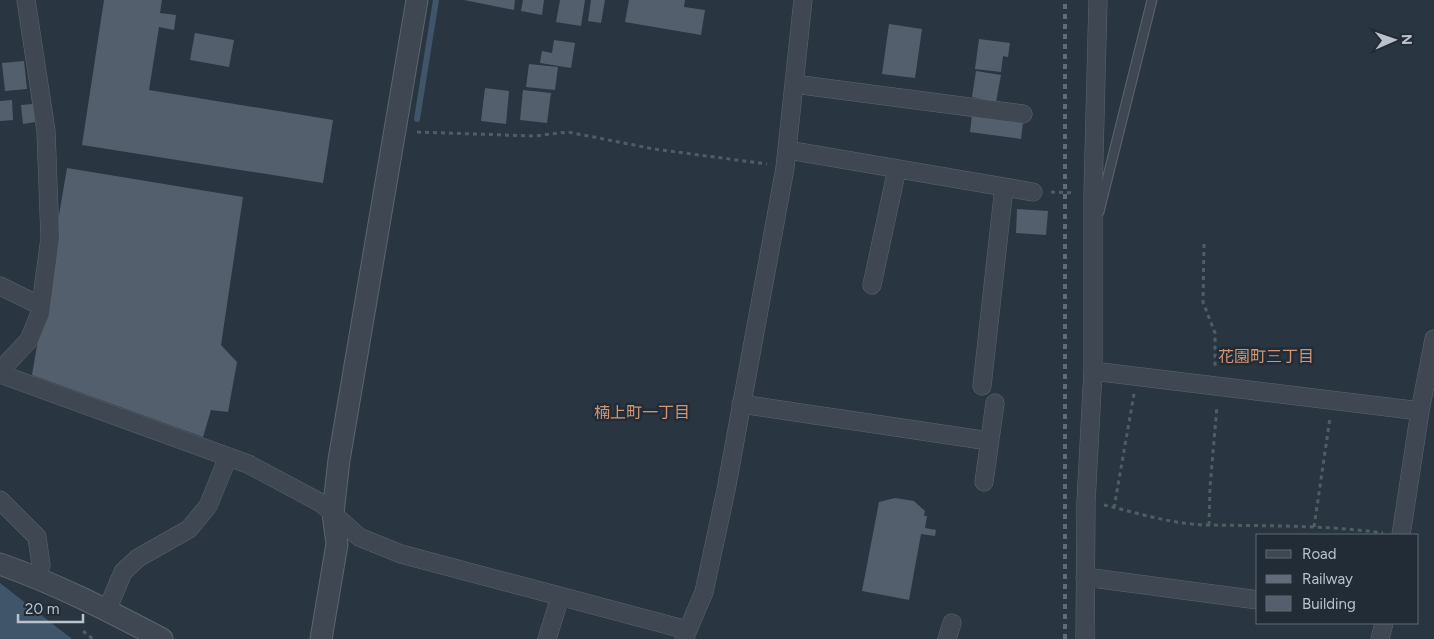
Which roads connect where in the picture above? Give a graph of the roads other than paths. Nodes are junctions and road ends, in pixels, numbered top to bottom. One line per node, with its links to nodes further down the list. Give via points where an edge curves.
1 (26, 0): 15 (street, via 46,130 50,238)
2 (417, 0): 27 (street)
3 (802, 0): 6 (street)
4 (1098, 0): 12 (street)
5 (1152, 0): 12 (lane)
6 (794, 84): 7 (street); 8 (street)
7 (1024, 114)
8 (787, 159): 9 (street); 20 (street)
9 (897, 169): 10 (street); 13 (street)
10 (1004, 187): 11 (street); 19 (street)
11 (1033, 192)
12 (1094, 229): 17 (street)
13 (872, 285)
14 (0, 286): 15 (street)
15 (41, 306): 18 (street, via 29,340)
16 (1434, 339): 22 (street)
17 (1093, 371): 22 (street); 31 (street)
18 (0, 372): 24 (street)
19 (982, 386)
20 (741, 404): 23 (street); 36 (street, via 704,592)
21 (995, 404): 23 (street)
22 (1420, 411): 28 (street)
23 (989, 441): 25 (street)
24 (228, 457): 27 (street, via 248,464); 34 (street, via 208,506 189,529 138,558 123,572)
25 (984, 482)
26 (0, 500): 30 (street, via 37,537 41,565)
27 (333, 512): 32 (street, via 359,537 401,554); 38 (street, via 337,544)
28 (1395, 534)
29 (0, 564): 30 (street)
30 (38, 577): 34 (street)
31 (1085, 577): 33 (street); 40 (street)
32 (560, 597): 36 (street); 39 (street)
33 (1256, 600)
34 (107, 610): 37 (street)
35 (1384, 624): 41 (street)
36 (686, 635)
37 (162, 639)
38 (321, 639)
39 (547, 639)
40 (1085, 639)
41 (1380, 639)

